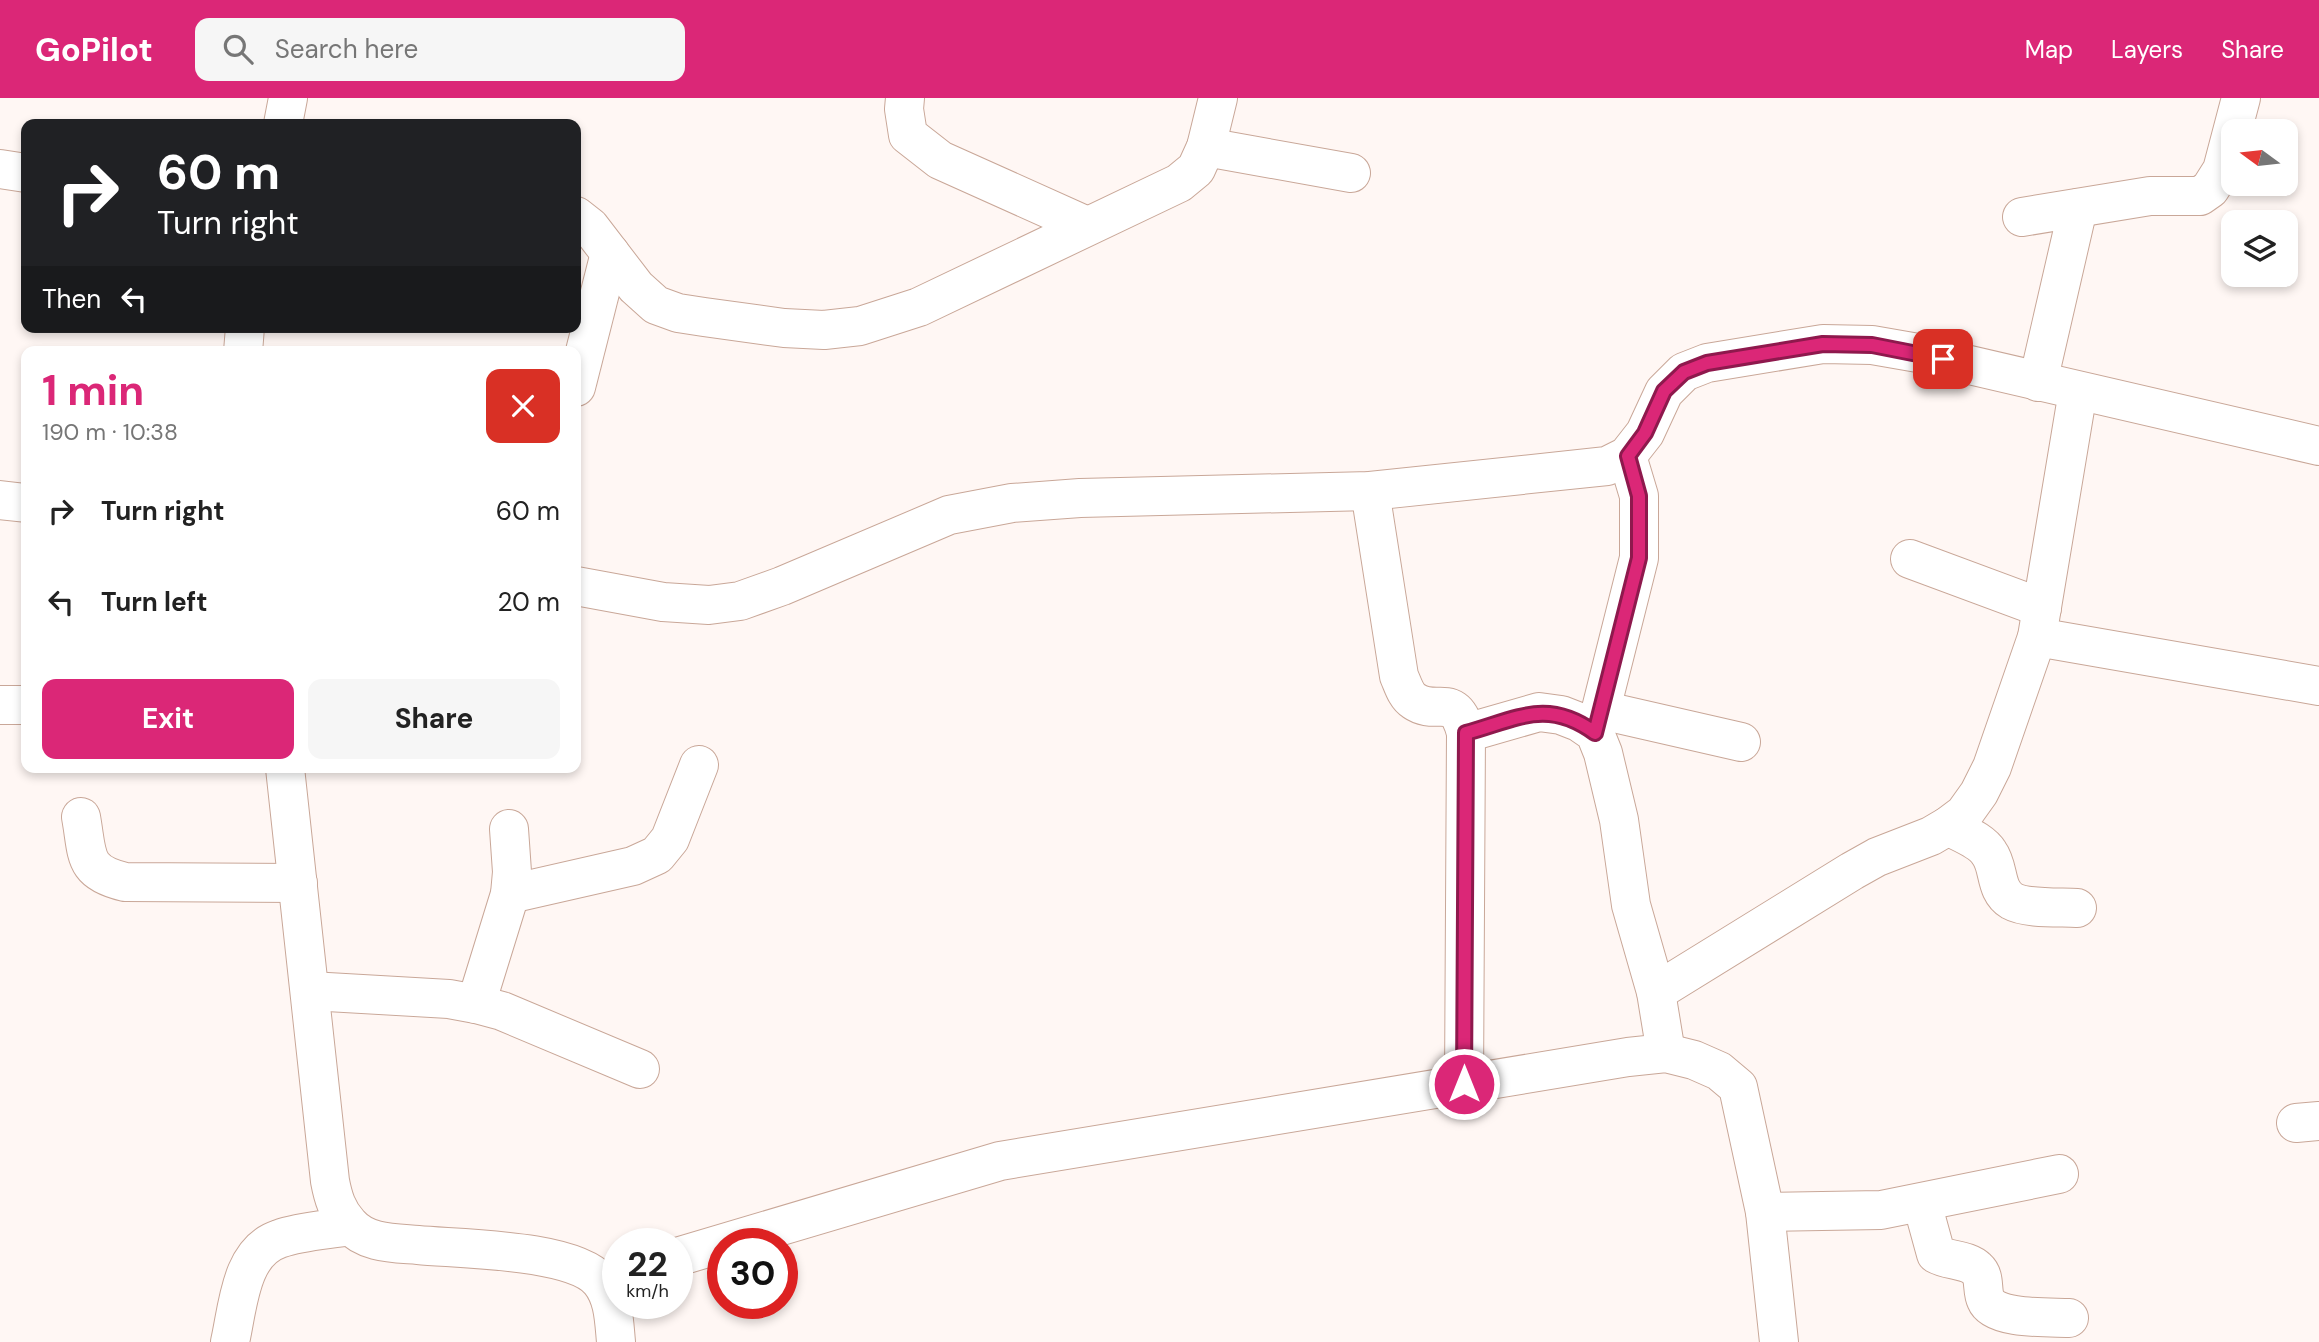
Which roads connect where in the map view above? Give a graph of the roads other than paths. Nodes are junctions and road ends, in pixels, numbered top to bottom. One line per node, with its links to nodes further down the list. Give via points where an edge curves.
1 (288, 98): 5 (street)
2 (905, 98): 13 (street, via 908,135 940,160)
3 (1219, 98): 6 (street)
4 (2241, 98): 10 (street, via 2222,170 2200,196 2150,196)
5 (284, 119)
6 (1206, 147): 9 (street); 13 (street, via 1196,169 1179,183)
7 (0, 169): 8 (street)
8 (21, 172)
9 (1351, 173)
10 (2078, 208): 11 (street); 16 (street)
11 (2022, 217)
12 (581, 220): 14 (street)
13 (1087, 226): 14 (street, via 919,307 860,326 824,330 678,313 656,305)
14 (610, 253): 15 (street)
15 (581, 367)
16 (2038, 382): 17 (street); 19 (street, via 1872,345 1823,344 1707,363 1684,372 1664,391 1645,433)
17 (2078, 391): 18 (street); 25 (street)
18 (2319, 446)
19 (1628, 456): 20 (street, via 1588,469); 29 (street, via 1639,496 1639,558)
20 (1370, 491): 24 (street, via 1012,503 949,515 782,586 740,601 709,605); 30 (street, via 1404,690 1413,701 1451,708 1462,718)
21 (0, 500): 22 (street)
22 (21, 502)
23 (1910, 559): 25 (street)
24 (581, 587)
25 (2039, 623): 26 (street); 35 (street, via 1992,767 1964,814)
26 (2319, 685)
27 (0, 705): 28 (street)
28 (21, 705)
29 (1598, 721): 30 (street, via 1579,722 1539,712); 31 (street); 41 (street, via 1631,905)
30 (1466, 733): 45 (street)
31 (1741, 741)
32 (699, 765): 38 (street, via 670,839 657,855 633,866)
33 (286, 773): 37 (street)
34 (81, 817): 37 (street, via 90,862 110,879)
35 (1948, 827): 39 (street, via 1981,843 1990,853 2002,892 2013,902); 41 (street, via 1861,866)
36 (509, 829): 38 (street)
37 (298, 883): 40 (street)
38 (510, 894): 42 (street)
39 (2077, 908)
40 (310, 991): 42 (street); 49 (street, via 330,1181 335,1204)
41 (1656, 992): 43 (street)
42 (476, 1004): 44 (street)
43 (1666, 1053): 45 (street); 48 (street, via 1719,1071 1738,1087)
44 (640, 1069)
45 (1464, 1084): 50 (street, via 1000,1161)
46 (2059, 1174): 47 (street)
47 (1922, 1203): 48 (street, via 1881,1210); 52 (street, via 1936,1254 1976,1268 1983,1278 1987,1304 2008,1314)
48 (1765, 1212): 56 (street)
49 (349, 1226): 51 (street, via 376,1242 544,1257); 54 (street, via 278,1239 261,1249 248,1268)
50 (693, 1252)
51 (602, 1275)
52 (2069, 1318)
53 (614, 1319): 55 (street)
54 (230, 1342)
55 (616, 1342)
56 (1779, 1342)

